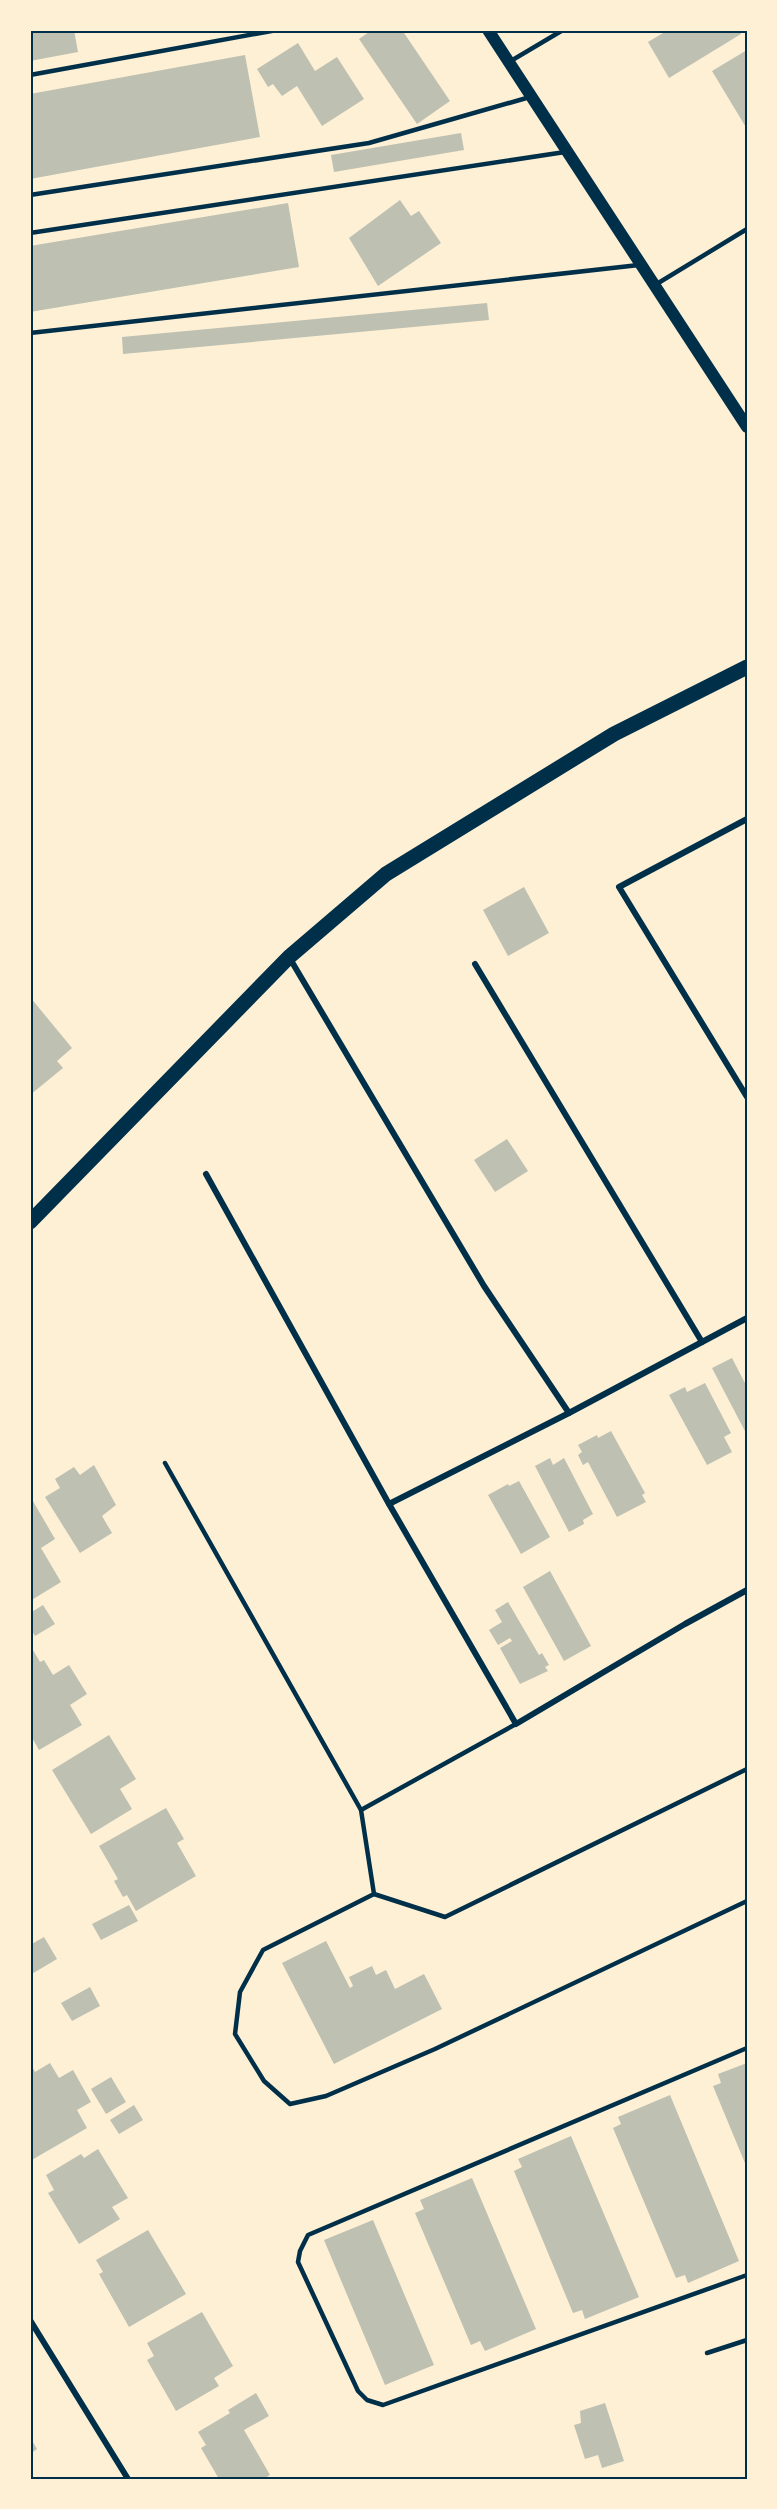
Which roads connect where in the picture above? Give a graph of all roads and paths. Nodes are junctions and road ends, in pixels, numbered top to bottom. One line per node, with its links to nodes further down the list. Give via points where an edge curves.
1 (276, 30): 5 (lane)
2 (488, 30): 4 (main road)
3 (563, 30): 4 (lane)
4 (509, 62): 6 (main road)
5 (30, 75)
6 (531, 96): 7 (main road); 8 (lane, via 369,143)
7 (568, 152): 10 (lane); 11 (main road)
8 (30, 195)
9 (747, 229): 12 (lane)
10 (30, 233)
11 (641, 265): 12 (main road); 13 (lane)
12 (655, 285): 14 (main road)
13 (30, 333)
14 (747, 428)
15 (747, 667): 17 (main road, via 614,734 386,874)
16 (747, 819): 19 (street, via 619,887)
17 (289, 957): 21 (main road); 24 (street, via 484,1287)
18 (475, 964): 23 (street)
19 (747, 1097)
20 (207, 1174): 26 (street)
21 (30, 1222)
22 (747, 1318): 23 (street)
23 (702, 1342): 24 (street)
24 (569, 1413): 26 (street)
25 (165, 1463): 30 (lane)
26 (388, 1504): 28 (street)
27 (747, 1590): 28 (street)
28 (516, 1724): 30 (lane)
29 (747, 1769): 31 (lane, via 445,1917)
30 (361, 1810): 31 (lane)
31 (374, 1894): 32 (lane, via 263,1950 240,1992 235,2034 264,2081 290,2104 326,2096 435,2049)
32 (747, 1901)
33 (747, 2048): 34 (lane, via 308,2235 298,2262 358,2391 367,2400 383,2405)
34 (747, 2275)
35 (30, 2320): 38 (street)
36 (747, 2340): 37 (lane)
37 (707, 2353)
38 (128, 2479)

